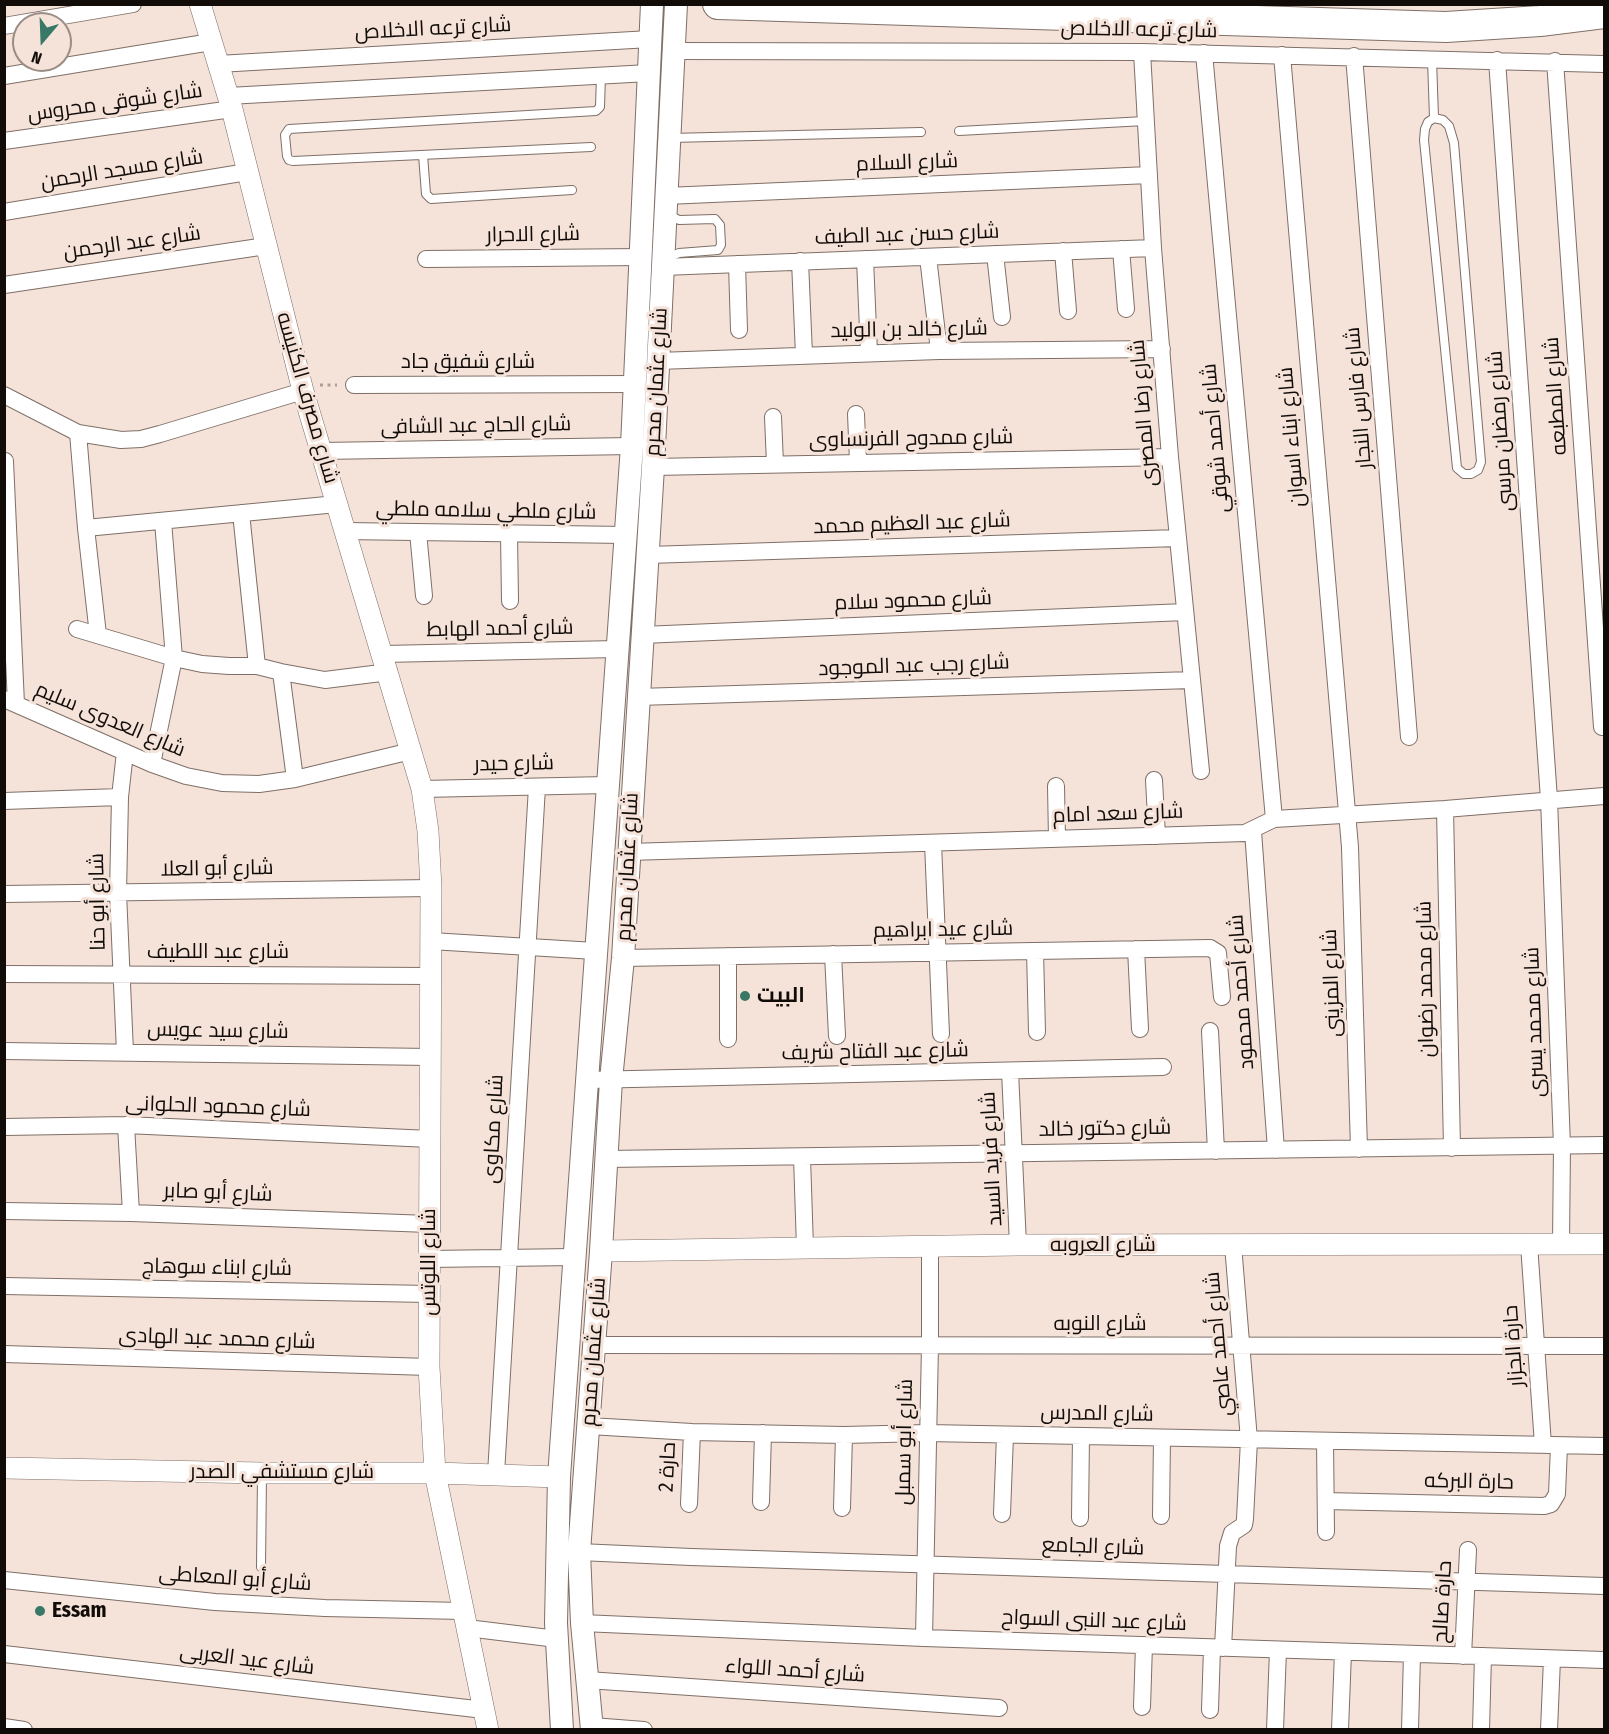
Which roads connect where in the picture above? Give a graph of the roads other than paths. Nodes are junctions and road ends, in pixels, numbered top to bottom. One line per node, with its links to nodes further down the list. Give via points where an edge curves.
1 (133, 4): 7 (street)
2 (200, 4): 9 (street, شارع مصرف الكنيسه)
3 (652, 4): 8 (main road, شارع عثمان محرم)
4 (676, 4): 10 (main road, شارع عثمان محرم)
5 (718, 4): 6 (highway, via 1446,27)
6 (1605, 13)
7 (4, 26)
8 (650, 39): 19 (street, شارع ترعه الاخلاص); 20 (main road, شارع عثمان محرم)
9 (211, 42): 19 (street, شارع مصرف الكنيسه); 22 (street)
10 (673, 51): 11 (street, شارع ترعه الاخلاص); 28 (main road, شارع عثمان محرم)
11 (1142, 52): 12 (street, شارع ترعه الاخلاص); 25 (street, شارع رضا المصرى)
12 (1204, 53): 13 (street, شارع ترعه الاخلاص); 116 (street, شارع أحمد شوقي)
13 (1282, 55): 14 (street, شارع ترعه الاخلاص); 115 (street, شارع ابناء اسوان)
14 (1354, 56): 15 (street, شارع ترعه الاخلاص); 99 (street, شارع فارس النجار)
15 (1432, 58): 16 (street, شارع ترعه الاخلاص); 24 (lane)
16 (1497, 60): 17 (street, شارع ترعه الاخلاص); 112 (street, شارع رمضان مرسى)
17 (1555, 61): 18 (street, شارع ترعه الاخلاص); 98 (street, شارع المطبعه)
18 (1605, 63)
19 (218, 64): 23 (street, شارع مصرف الكنيسه)
20 (649, 73): 21 (street); 42 (main road, شارع عثمان محرم)
21 (601, 75): 23 (street); 31 (lane, via 600,107 596,111 289,129 285,135 287,156 293,161)
22 (4, 76)
23 (230, 102): 29 (street, شارع شوقى محروس); 32 (street, شارع مصرف الكنيسه)
24 (1434, 118): 24 (lane, via 1428,122 1424,140 1456,468 1471,474 1481,462 1454,143 1449,126)
25 (1145, 122): 26 (lane); 33 (street, شارع رضا المصرى)
26 (959, 131)
27 (921, 132): 28 (lane)
28 (669, 138): 35 (main road, شارع عثمان محرم)
29 (4, 141)
30 (591, 147): 31 (lane)
31 (423, 155): 34 (lane, via 426,195 431,199)
32 (247, 172): 36 (street, شارع مسجد الرحمن); 37 (street, شارع مصرف الكنيسه)
33 (1149, 175): 35 (street, شارع السلام); 38 (street, شارع رضا المصرى)
34 (572, 190)
35 (666, 203): 48 (main road, شارع عثمان محرم); 48 (lane, via 669,215 679,220 716,219 721,245 718,250 673,255)
36 (4, 212)
37 (266, 246): 49 (street, شارع عبد الرحمن); 61 (street, شارع مصرف الكنيسه)
38 (1153, 248): 39 (street, شارع حسن عبد الطيف); 54 (street, شارع رضا المصرى)
39 (1121, 249): 40 (street, شارع حسن عبد الطيف); 50 (street)
40 (1063, 251): 41 (street, شارع حسن عبد الطيف); 51 (street)
41 (995, 254): 43 (street, شارع حسن عبد الطيف); 52 (street)
42 (642, 257): 44 (street, شارع الاحرار); 59 (main road, شارع عثمان محرم)
43 (928, 257): 45 (street, شارع حسن عبد الطيف); 55 (street)
44 (426, 259)
45 (865, 259): 46 (street, شارع حسن عبد الطيف); 56 (street)
46 (800, 261): 47 (street, شارع حسن عبد الطيف); 57 (street)
47 (737, 264): 48 (street, شارع حسن عبد الطيف); 53 (street)
48 (663, 265): 58 (main road, شارع عثمان محرم)
49 (4, 285)
50 (1126, 309)
51 (1068, 311)
52 (1002, 316)
53 (739, 330)
54 (1162, 349): 55 (street, شارع خالد بن الوليد); 68 (street, شارع رضا المصرى)
55 (939, 351): 56 (street, شارع خالد بن الوليد)
56 (869, 353): 57 (street, شارع خالد بن الوليد)
57 (804, 356): 58 (street, شارع خالد بن الوليد)
58 (658, 360): 72 (main road, شارع عثمان محرم)
59 (635, 384): 60 (street, شارع شفيق جاد); 66 (main road, شارع عثمان محرم)
60 (354, 385)
61 (302, 388): 65 (street, via 141,439); 67 (street, شارع مصرف الكنيسه)
62 (4, 395): 65 (street)
63 (856, 414): 70 (street)
64 (773, 417): 71 (street)
65 (78, 433): 77 (street)
66 (632, 446): 67 (street, شارع الحاج عبد الشافى); 81 (main road, شارع عثمان محرم)
67 (321, 451): 74 (street, شارع مصرف الكنيسه)
68 (1170, 457): 70 (street, شارع ممدوح الفرنساوى); 82 (street, شارع رضا المصرى)
69 (5, 461): 73 (street)
70 (858, 462): 71 (street, شارع ممدوح الفرنساوى)
71 (775, 464): 72 (street, شارع ممدوح الفرنساوى)
72 (653, 467): 83 (main road, شارع عثمان محرم)
73 (5, 489): 97 (street)
74 (337, 504): 75 (street); 78 (street, شارع مصرف الكنيسه)
75 (241, 513): 76 (street); 93 (street)
76 (163, 521): 77 (street); 91 (street)
77 (86, 528): 88 (street)
78 (345, 531): 79 (street, شارع ملطي سلامه ملطي); 92 (street, شارع مصرف الكنيسه)
79 (418, 532): 80 (street, شارع ملطي سلامه ملطي); 84 (street)
80 (509, 534): 81 (street, شارع ملطي سلامه ملطي); 85 (street)
81 (626, 535): 90 (main road, شارع عثمان محرم)
82 (1178, 538): 83 (street, شارع عبد العظيم محمد); 86 (street, شارع رضا المصرى)
83 (648, 555): 89 (main road, شارع عثمان محرم)
84 (424, 596)
85 (510, 601)
86 (1185, 612): 89 (street, شارع محمود سلام); 95 (street, شارع رضا المصرى)
87 (77, 629): 88 (street, شارع أحمد الهابط)
88 (98, 635): 91 (street, شارع أحمد الهابط)
89 (642, 635): 96 (main road, شارع عثمان محرم)
90 (618, 649): 92 (street, شارع أحمد الهابط); 106 (main road, شارع عثمان محرم)
91 (174, 658): 93 (street, شارع أحمد الهابط, via 201,664); 102 (street)
92 (386, 663): 94 (street, شارع أحمد الهابط, via 325,680); 100 (street, شارع مصرف الكنيسه)
93 (257, 666): 94 (street, شارع أحمد الهابط)
94 (281, 672): 104 (street)
95 (1192, 680): 96 (street, شارع رجب عبد الموجود); 103 (street, شارع رضا المصرى)
96 (638, 697): 121 (main road, شارع عثمان محرم)
97 (10, 701): 101 (street, شارع العدوى سليم)
98 (1602, 727)
99 (1409, 736)
100 (411, 751): 104 (street, شارع العدوى سليم); 109 (street, شارع مصرف الكنيسه)
101 (125, 752): 102 (street, شارع العدوى سليم); 111 (street, شارع أبو حنا)
102 (152, 764): 104 (street, شارع العدوى سليم, via 222,783 259,784)
103 (1201, 771)
104 (295, 779)
105 (1154, 780): 118 (street)
106 (607, 785): 108 (street, شارع حيدر); 128 (main road, شارع عثمان محرم)
107 (1056, 786): 119 (street)
108 (537, 787): 109 (street, شارع حيدر); 126 (street, شارع مكاوى)
109 (422, 789): 122 (street, شارع اللوتس)
110 (1605, 796): 112 (street, شارع سعد امام)
111 (120, 797): 113 (street); 123 (street, شارع أبو حنا)
112 (1549, 799): 114 (street, شارع سعد امام); 155 (street, شارع محمد يسرى)
113 (4, 801)
114 (1445, 809): 115 (street, شارع سعد امام); 156 (street, شارع محمد رضوان)
115 (1347, 815): 116 (street, شارع سعد امام); 157 (street, شارع المزينى)
116 (1274, 819): 117 (street, شارع سعد امام)
117 (1253, 831): 118 (street, شارع سعد امام); 158 (street, شارع أحمد محمود)
118 (1157, 836): 119 (street, شارع سعد امام)
119 (1057, 839): 120 (street, شارع سعد امام)
120 (933, 843): 121 (street, شارع سعد امام); 130 (street)
121 (629, 852): 133 (main road, شارع عثمان محرم)
122 (431, 888): 123 (street, شارع أبو العلا); 125 (street, شارع اللوتس)
123 (118, 893): 124 (street, شارع أبو العلا); 134 (street, شارع أبو حنا)
124 (4, 894)
125 (431, 941): 126 (street); 136 (street, شارع اللوتس)
126 (527, 947): 128 (street); 175 (street, شارع مكاوى)
127 (1137, 949): 129 (street, شارع عيد ابراهيم); 137 (street, شارع عيد ابراهيم, via 1215,950); 138 (street)
128 (595, 951): 149 (main road, شارع عثمان محرم)
129 (1035, 951): 130 (street, شارع عيد ابراهيم); 140 (street)
130 (938, 952): 131 (street, شارع عيد ابراهيم); 141 (street)
131 (832, 954): 132 (street, شارع عيد ابراهيم); 142 (street)
132 (728, 956): 133 (street, شارع عيد ابراهيم); 143 (street)
133 (623, 958): 150 (main road, شارع عثمان محرم)
134 (121, 973): 135 (street, شارع عبد اللطيف); 136 (street, شارع عبد اللطيف); 145 (street, شارع أبو حنا)
135 (4, 974)
136 (430, 976): 146 (street, شارع اللوتس)
137 (1222, 997)
138 (1140, 1029)
139 (1210, 1031): 159 (street)
140 (1037, 1032)
141 (941, 1034)
142 (837, 1036)
143 (728, 1039)
144 (4, 1051): 145 (street, شارع سيد عويس)
145 (125, 1052): 146 (street, شارع سيد عويس)
146 (430, 1057): 153 (street, شارع اللوتس)
147 (1163, 1067): 148 (street, شارع عبد الفتاح شريف)
148 (1010, 1071): 150 (street, شارع عبد الفتاح شريف); 160 (street, شارع فريد السيد)
149 (588, 1080): 150 (street, شارع عبد الفتاح شريف); 174 (main road, شارع عثمان محرم)
150 (610, 1080): 162 (main road, شارع عثمان محرم)
151 (126, 1125): 152 (street, شارع محمود الحلوانى); 153 (street, شارع محمود الحلوانى); 164 (street)
152 (4, 1127)
153 (430, 1139): 165 (street, شارع اللوتس)
154 (1605, 1145): 155 (street, شارع دكتور خالد)
155 (1562, 1146): 156 (street, شارع دكتور خالد); 167 (street, شارع محمد يسرى)
156 (1452, 1148): 157 (street, شارع دكتور خالد)
157 (1359, 1149): 158 (street, شارع دكتور خالد)
158 (1276, 1150): 159 (street, شارع دكتور خالد)
159 (1216, 1151): 160 (street, شارع دكتور خالد)
160 (1014, 1153): 161 (street, شارع دكتور خالد); 169 (street, شارع فريد السيد)
161 (802, 1157): 162 (street, شارع دكتور خالد); 172 (street)
162 (606, 1159): 173 (main road, شارع عثمان محرم)
163 (4, 1211): 164 (street, شارع أبو صابر)
164 (131, 1213): 165 (street, شارع أبو صابر)
165 (429, 1224): 176 (street, شارع اللوتس)
166 (1529, 1244): 167 (street, شارع العروبه); 170 (street, شارع العروبه); 183 (street, حارة الجزار)
167 (1561, 1244): 168 (street, شارع العروبه)
168 (1605, 1244)
169 (1018, 1245): 170 (street, شارع العروبه); 171 (street, شارع العروبه)
170 (1233, 1245): 182 (street, شارع أحمد عاصي)
171 (930, 1246): 172 (street, شارع العروبه); 180 (street, شارع أبو سمبل)
172 (805, 1248): 173 (street, شارع العروبه)
173 (601, 1251): 179 (main road, شارع عثمان محرم)
174 (574, 1257): 175 (street); 202 (main road, شارع عثمان محرم)
175 (509, 1258): 176 (street); 201 (street, شارع مكاوى)
176 (429, 1259): 178 (street, شارع اللوتس)
177 (4, 1286): 178 (street, شارع ابناء سوهاج)
178 (429, 1294): 185 (street, شارع اللوتس)
179 (595, 1345): 180 (street, شارع النوبه); 186 (main road, شارع عثمان محرم)
180 (930, 1345): 182 (street, شارع النوبه); 189 (street, شارع أبو سمبل)
181 (1605, 1346): 183 (street, شارع النوبه)
182 (1242, 1347): 183 (street, شارع النوبه); 194 (street, شارع أحمد عاصي)
183 (1536, 1347): 196 (street, حارة الجزار)
184 (4, 1354): 185 (street, شارع محمد عبد الهادى)
185 (429, 1367): 200 (street, شارع اللوتس)
186 (589, 1426): 187 (street, شارع المدرس); 212 (main road, شارع عثمان محرم)
187 (692, 1432): 188 (street, شارع المدرس); 205 (street, حارة 2)
188 (763, 1433): 191 (street, شارع المدرس); 204 (street)
189 (927, 1433): 190 (street, شارع المدرس); 191 (street, شارع المدرس); 213 (street, شارع أبو سمبل)
190 (1005, 1434): 192 (street, شارع المدرس); 207 (street)
191 (844, 1435): 206 (street)
192 (1081, 1436): 193 (street, شارع المدرس); 209 (street)
193 (1162, 1438): 194 (street, شارع المدرس); 208 (street)
194 (1249, 1440): 195 (street, شارع المدرس); 215 (street, شارع أحمد عاصي, via 1244,1525 1229,1539)
195 (1325, 1441): 196 (street, شارع المدرس); 203 (street)
196 (1551, 1445): 197 (street, شارع المدرس); 203 (street, حارة البركه, via 1557,1494 1551,1504 1544,1506)
197 (1605, 1446)
198 (4, 1468): 199 (street, شارع مستشفي الصدر)
199 (262, 1473): 200 (street, شارع مستشفي الصدر); 214 (lane)
200 (435, 1473): 201 (street, شارع مستشفي الصدر); 219 (street, شارع اللوتس)
201 (496, 1474): 202 (street, شارع مستشفي الصدر)
202 (559, 1477): 222 (main road, شارع عثمان محرم)
203 (1326, 1501): 210 (street)
204 (761, 1502)
205 (689, 1504)
206 (842, 1508)
207 (1002, 1515)
208 (1161, 1516)
209 (1080, 1518)
210 (1326, 1532)
211 (1468, 1550): 217 (street, حارة صالح)
212 (579, 1552): 213 (street, شارع الجامع); 220 (main road, شارع عثمان محرم)
213 (925, 1564): 215 (street, شارع الجامع); 221 (street, شارع أبو سمبل)
214 (261, 1568)
215 (1226, 1574): 217 (street, شارع الجامع); 224 (street, شارع أحمد عاصي)
216 (4, 1580): 219 (street, شارع أبو المعاطى, via 215,1602)
217 (1467, 1582): 218 (street, شارع الجامع); 229 (street, حارة صالح)
218 (1605, 1586)
219 (465, 1619): 222 (street, شارع أبو المعاطى); 237 (street, شارع اللوتس)
220 (582, 1623): 221 (street, شارع عبد النبى السواح); 233 (main road, شارع عثمان محرم)
221 (924, 1638): 223 (street, شارع عبد النبى السواح)
222 (556, 1639): 241 (main road, شارع عثمان محرم)
223 (1144, 1645): 224 (street, شارع عبد النبى السواح); 234 (street)
224 (1217, 1648): 225 (street, شارع عبد النبى السواح); 236 (street, شارع أحمد عاصي)
225 (1278, 1650): 226 (street, شارع عبد النبى السواح); 243 (street)
226 (1343, 1652): 228 (street, شارع عبد النبى السواح); 244 (street)
227 (4, 1654): 237 (street, شارع عيد العربى)
228 (1412, 1654): 229 (street, شارع عبد النبى السواح); 245 (street)
229 (1463, 1656): 230 (street, شارع عبد النبى السواح)
230 (1483, 1656): 231 (street, شارع عبد النبى السواح); 246 (street)
231 (1552, 1659): 232 (street, شارع عبد النبى السواح); 247 (street)
232 (1605, 1660)
233 (587, 1680): 235 (street, شارع أحمد اللواء); 239 (main road, شارع عثمان محرم)
234 (1142, 1707)
235 (999, 1708)
236 (1210, 1710)
237 (486, 1720)
238 (4, 1727): 240 (street)
239 (592, 1728): 242 (street)
240 (24, 1730)
241 (562, 1730)
242 (644, 1730)
243 (1275, 1730)
244 (1340, 1730)
245 (1410, 1730)
246 (1481, 1730)
247 (1549, 1730)

